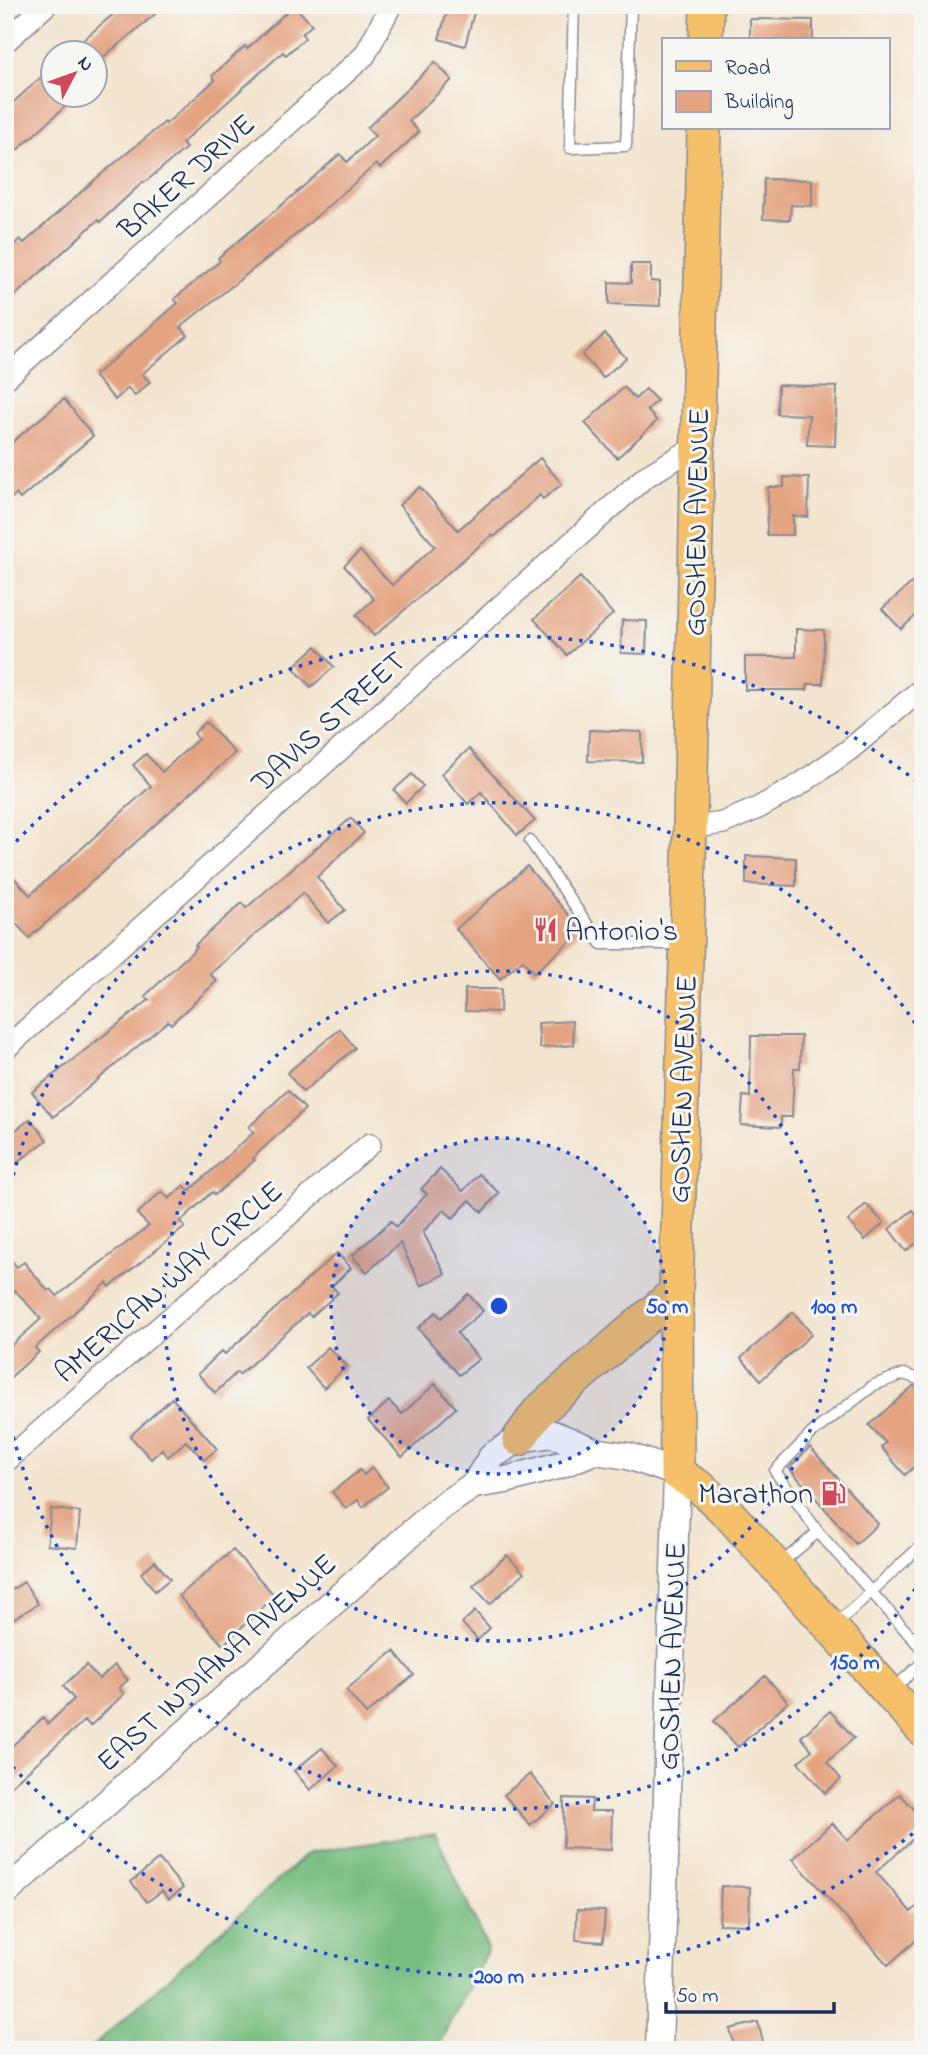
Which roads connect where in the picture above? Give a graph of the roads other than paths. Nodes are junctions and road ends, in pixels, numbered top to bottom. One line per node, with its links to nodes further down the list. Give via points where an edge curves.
1 (46, 5): 7 (street)
2 (391, 5): 9 (street, BAKER DRIVE, via 365,55)
3 (574, 5): 4 (lane, via 570,148 626,146)
4 (631, 5)
5 (707, 5): 6 (main road)
6 (706, 38)
7 (5, 42)
8 (704, 130): 10 (main road, GOSHEN AVENUE)
9 (5, 379)
10 (697, 446): 12 (main road, GOSHEN AVENUE); 15 (street, DAVIS STREET, via 645,477)
11 (923, 688): 12 (street, via 799,785 723,823)
12 (690, 828): 14 (main road, GOSHEN AVENUE)
13 (530, 841): 14 (lane, via 601,944)
14 (687, 944): 17 (main road, GOSHEN AVENUE)
15 (5, 1049)
16 (370, 1144): 21 (street, AMERICAN WAY CIRCLE)
17 (676, 1292): 19 (main road, via 539,1411); 22 (main road, GOSHEN AVENUE)
18 (923, 1381): 24 (lane, via 904,1374 874,1385 812,1433 775,1471)
19 (519, 1439): 20 (street, EAST INDIANA AVENUE, via 553,1434); 23 (street, EAST INDIANA AVENUE, via 492,1456)
20 (594, 1451): 22 (street, EAST INDIANA AVENUE, via 628,1456); 23 (street, EAST INDIANA AVENUE, via 560,1465)
21 (5, 1462)
22 (677, 1474): 26 (main road, via 701,1488); 34 (street, GOSHEN AVENUE)
23 (474, 1485): 33 (street, EAST INDIANA AVENUE, via 442,1506)
24 (818, 1532): 26 (lane); 27 (lane)
25 (923, 1544): 27 (lane)
26 (777, 1566): 28 (main road)
27 (872, 1592): 28 (lane); 29 (lane)
28 (832, 1628): 31 (main road)
29 (923, 1650)
30 (923, 1662): 31 (lane)
31 (889, 1693): 32 (main road)
32 (923, 1731)
33 (5, 1893)
34 (659, 2050)

